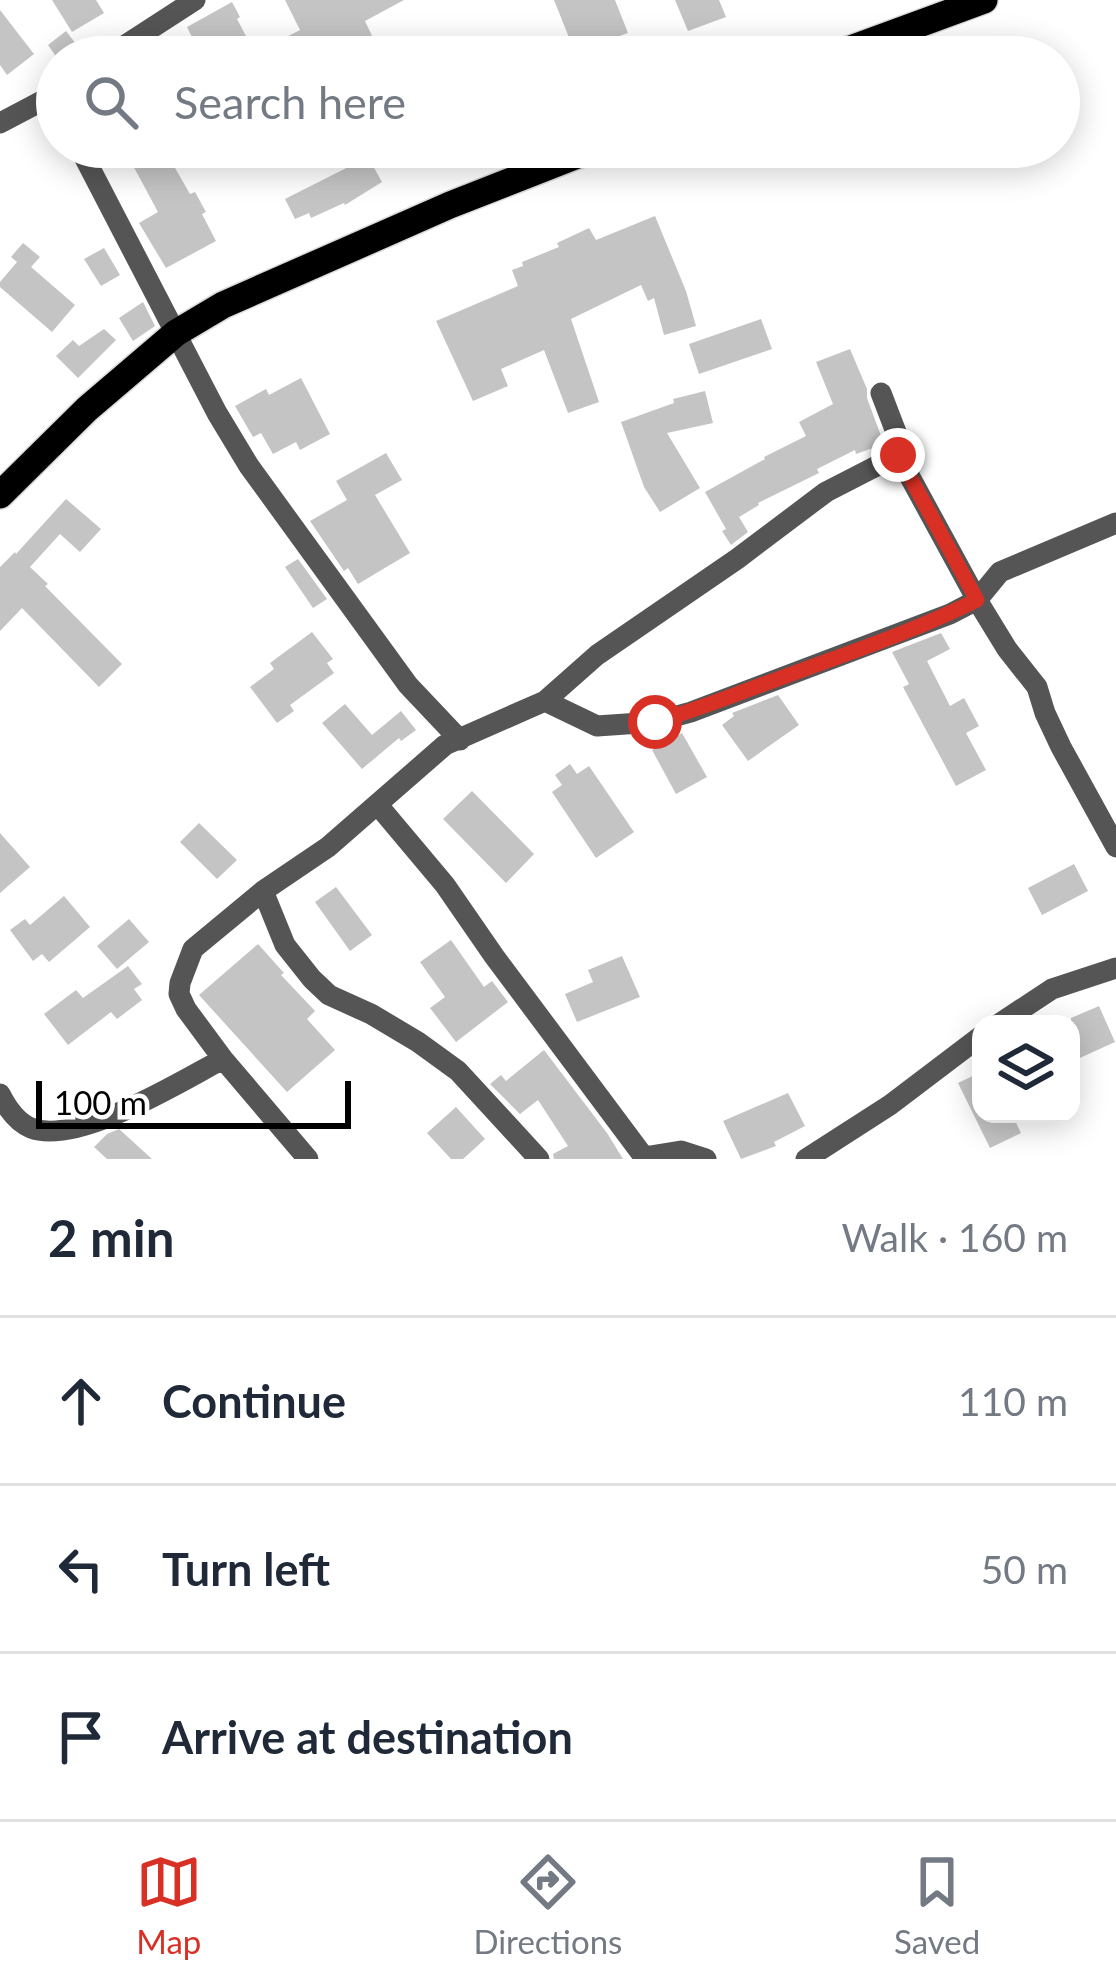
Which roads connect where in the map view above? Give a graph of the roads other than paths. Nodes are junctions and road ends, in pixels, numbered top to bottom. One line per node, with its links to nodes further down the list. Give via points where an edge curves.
1 (195, 0): 3 (street)
2 (964, 3): 4 (main road)
3 (139, 36)
4 (882, 36)
5 (36, 106): 6 (street)
6 (0, 123)
7 (90, 168): 9 (street)
8 (544, 168): 9 (main road, via 223,305)
9 (176, 333): 12 (main road); 16 (street, via 249,466 408,686)
10 (881, 393): 11 (street)
11 (898, 455): 14 (street); 15 (street, via 826,492)
12 (0, 495)
13 (1116, 523): 14 (street, via 1000,572)
14 (977, 600): 15 (street, via 655,722 597,726); 18 (street, via 1037,688)
15 (545, 701): 16 (street)
16 (460, 740): 17 (street)
17 (376, 804): 19 (street); 25 (street, via 445,885)
18 (1116, 847)
19 (263, 891): 23 (street, via 193,949 181,976 186,1009); 27 (street, via 285,945 312,979 458,1071)
20 (1116, 968): 21 (street, via 1052,989)
21 (1013, 1015)
22 (972, 1043): 29 (street)
23 (223, 1059): 24 (street, via 126,1110 62,1131 27,1126); 26 (street)
24 (0, 1094)
25 (642, 1158): 28 (street, via 671,1150)
26 (308, 1159)
27 (539, 1159)
28 (706, 1159)
29 (806, 1159)

